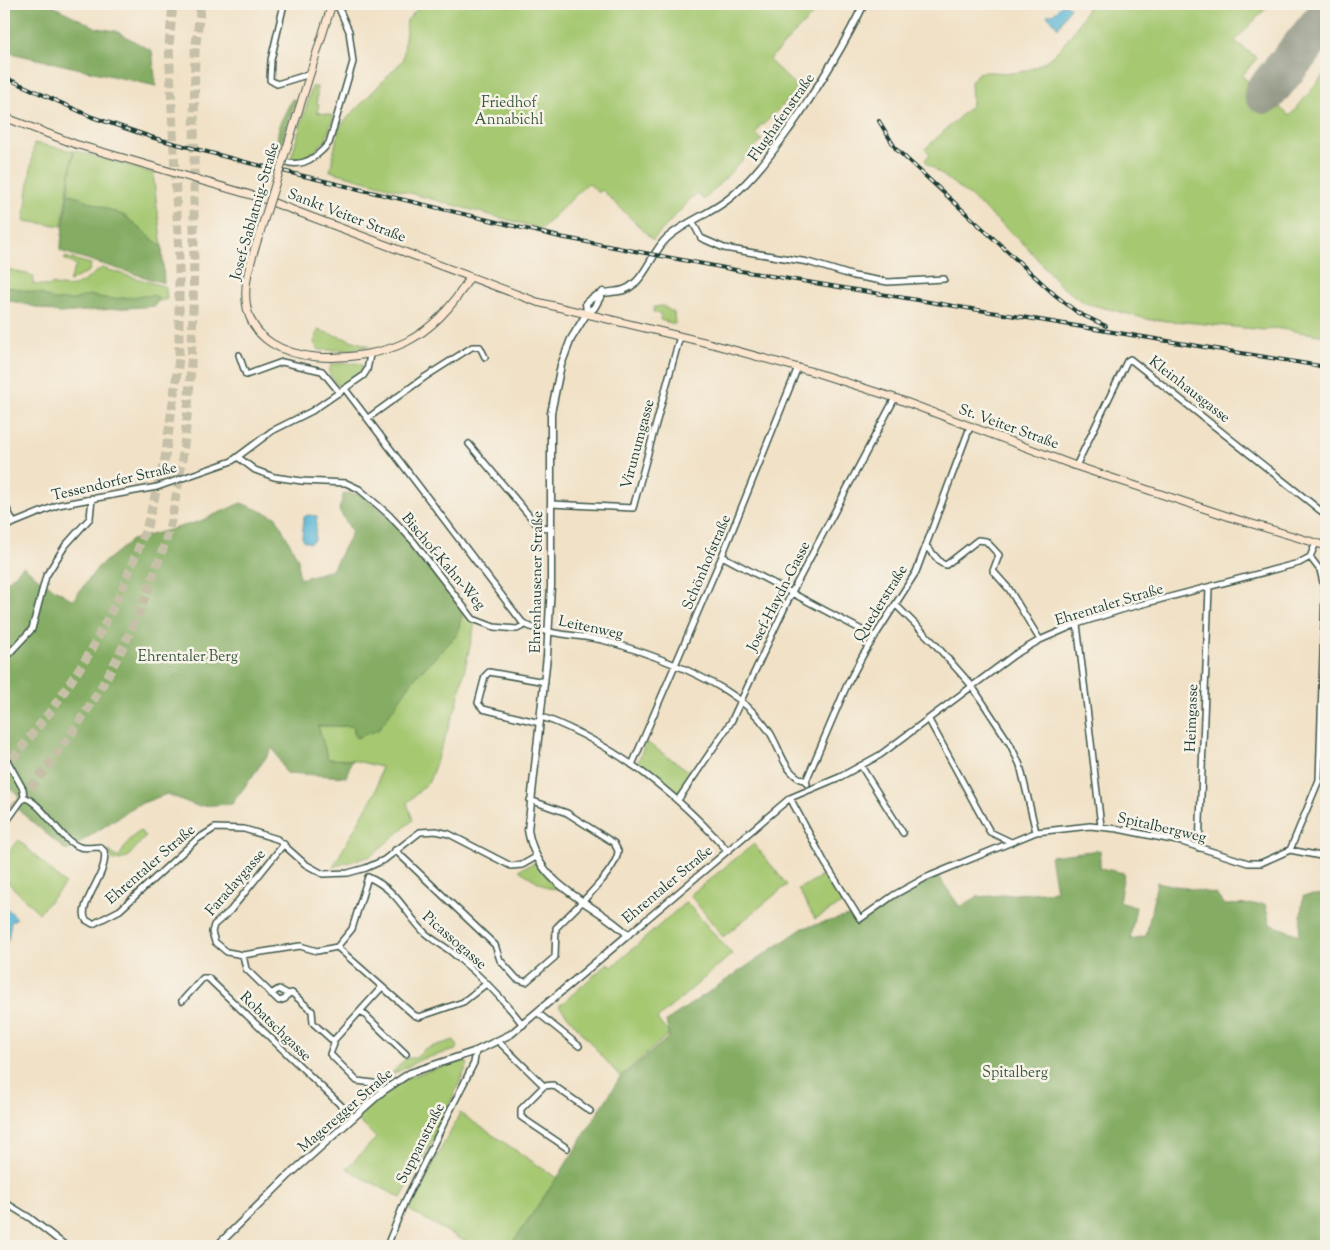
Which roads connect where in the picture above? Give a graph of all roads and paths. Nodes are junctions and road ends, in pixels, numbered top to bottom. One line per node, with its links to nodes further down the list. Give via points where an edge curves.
1 (284, 4): 5 (street, via 270,80 277,84)
2 (332, 4): 5 (main road, Josef-Sablatnig-Straße)
3 (337, 4): 7 (street, via 349,32 353,62 329,143 305,164 291,164)
4 (864, 4): 8 (street, Flughafenstraße, via 828,72 763,166 729,199)
5 (310, 74): 14 (main road, Josef-Sablatnig-Straße, bridge, via 254,248 246,285 247,309 255,325 270,341 292,351 324,358)
6 (4, 117): 9 (main road, Sankt Veiter Straße, via 75,144 260,198)
7 (273, 156)
8 (692, 221): 10 (street, via 701,238 724,248 808,262 888,282); 11 (street, Flughafenstraße, via 665,240 635,283 624,290 603,292 594,308)
9 (470, 278): 11 (main road, Sankt Veiter Straße, via 537,302); 14 (main road, Josef-Sablatnig-Straße, via 447,311 427,327 408,341)
10 (944, 279)
11 (586, 313): 12 (main road, Sankt Veiter Straße); 27 (street, Ehrenhausener Straße, via 569,345 553,401 550,426)
12 (680, 336): 16 (main road, St. Veiter Straße); 27 (street, Virunumgasse, via 633,508)
13 (239, 355): 18 (street, via 246,375 282,362 322,371)
14 (370, 355): 17 (street, Tessendorfer Straße, via 367,370)
15 (485, 357): 20 (street, via 480,347 472,347)
16 (798, 367): 19 (main road, St. Veiter Straße); 35 (street, Schönhofstraße)
17 (345, 389): 18 (street, Tessendorfer Straße); 20 (street)
18 (340, 393): 23 (street, Tessendorfer Straße, via 272,430)
19 (895, 398): 21 (main road, St. Veiter Straße); 38 (street, Josef-Haydn-Gasse)
20 (368, 418): 41 (street)
21 (970, 427): 24 (main road, St. Veiter Straße); 33 (street, Quederstraße)
22 (468, 444): 31 (street, via 538,526)
23 (239, 458): 25 (street, Tessendorfer Straße, via 157,487); 41 (street, Bischof-Kahn-Weg, via 255,470 274,477 302,482 346,483 359,489 414,542 473,619 494,627 517,629)
24 (1076, 466): 28 (street, Kleinhausgasse, via 1130,359); 32 (main road, St. Veiter Straße)
25 (92, 498): 29 (street, Tessendorfer Straße, via 58,505); 45 (street, via 90,518 65,546 46,576 32,629)
26 (4, 503): 29 (street)
27 (551, 504): 31 (street, Ehrenhausener Straße)
28 (1326, 515)
29 (14, 523): 30 (street, Tessendorfer Straße)
30 (4, 527)
31 (551, 529): 42 (street, Ehrenhausener Straße)
32 (1316, 543): 34 (main road, St. Veiter Straße); 36 (street)
33 (926, 546): 39 (street, Quederstraße, via 916,572); 44 (street, via 946,565 978,540 986,540 1000,555 993,571 1009,589)
34 (1326, 546)
35 (722, 556): 38 (street); 46 (street, Schönhofstraße)
36 (1310, 557): 37 (street, Ehrentaler Straße, via 1299,563); 56 (street, via 1320,570 1325,591)
37 (1209, 588): 40 (street, Ehrentaler Straße); 69 (street, Heimgasse)
38 (792, 592): 43 (street); 49 (street, Josef-Haydn-Gasse)
39 (896, 605): 43 (street, Quederstraße); 48 (street)
40 (1077, 624): 44 (street, Ehrentaler Straße); 64 (street)
41 (525, 625): 42 (street, Leitenweg)
42 (548, 631): 46 (street, Leitenweg, via 605,641); 47 (street, Ehrenhausener Straße)
43 (875, 637): 55 (street, Quederstraße, via 847,685)
44 (1040, 640): 48 (street, Ehrentaler Straße)
45 (4, 659)
46 (676, 665): 49 (street, Leitenweg); 53 (street, Schönhofstraße)
47 (545, 682): 50 (street, Ehrenhausener Straße); 50 (street, via 489,672 478,703 483,709)
48 (972, 686): 51 (street, Ehrentaler Straße); 65 (street, via 1020,765)
49 (741, 701): 55 (street, Leitenweg, via 770,732 794,777); 62 (street, Josef-Haydn-Gasse, via 731,722)
50 (540, 720): 53 (street, via 555,721); 61 (street, Ehrenhausener Straße)
51 (929, 720): 54 (street, Ehrentaler Straße); 67 (street, via 990,832)
52 (4, 755): 59 (street, via 23,788)
53 (632, 765): 62 (street)
54 (861, 766): 58 (street, Ehrentaler Straße); 66 (street)
55 (806, 782): 58 (street)
56 (1318, 786): 57 (street); 72 (street)
57 (1326, 786)
58 (809, 789): 60 (street, Ehrentaler Straße)
59 (24, 797): 63 (street); 68 (street, Ehrentaler Straße, via 36,804 80,848 104,851 106,859 84,912 86,920 96,924 120,910 208,830 244,829)
60 (790, 798): 67 (street, Spitalbergweg, via 860,920 894,894 917,882); 71 (street, Ehrentaler Straße)
61 (530, 800): 73 (street, Ehrenhausener Straße, via 528,830); 77 (street, via 567,813 617,847 616,860)
62 (678, 800): 71 (street)
63 (4, 825)
64 (1101, 826): 65 (street, Spitalbergweg); 69 (street, Spitalbergweg, via 1151,834)
65 (1036, 832): 67 (street, Spitalbergweg)
66 (903, 833)
67 (1011, 842)
68 (284, 844): 75 (street, Ehrentaler Straße, via 305,864 323,874); 80 (street, Faradaygasse, via 212,929 212,936 221,948)
69 (1199, 848): 72 (street, Spitalbergweg, via 1248,863 1261,863)
70 (395, 850): 73 (street, Ehrentaler Straße, via 420,832 436,831 449,834 507,865 522,865); 75 (street, Ehrentaler Straße, via 384,860); 77 (street, via 495,945 500,960 523,982 531,980 553,960 556,928)
71 (727, 850): 78 (street, Ehrentaler Straße)
72 (1290, 850): 74 (street)
73 (536, 857): 77 (street, Ehrentaler Straße, via 556,882)
74 (1326, 857)
75 (366, 868): 76 (street)
76 (368, 877): 79 (street, via 352,929); 81 (street, Picassogasse, via 403,903 422,930 456,955)
77 (582, 904): 78 (street, Ehrentaler Straße, via 616,923)
78 (628, 936): 87 (street, Mageregger Straße)
79 (337, 947): 80 (street, Faradaygasse, via 317,951 300,946); 82 (street)
80 (243, 955): 83 (street, via 246,969)
81 (486, 984): 82 (street, via 463,1002 418,1017); 88 (street, Picassogasse)
82 (382, 987): 86 (street)
83 (272, 994): 84 (street, via 279,989); 84 (street, via 279,1001)
84 (288, 994): 89 (street, via 312,1011 313,1023)
85 (182, 1000): 97 (street, Robatschgasse, via 202,978 208,978)
86 (361, 1011): 89 (street); 93 (street)
87 (538, 1013): 88 (street, Mageregger Straße); 91 (street)
88 (524, 1025): 90 (street, Mageregger Straße)
89 (333, 1041): 95 (street, via 330,1057 357,1081 373,1083)
90 (498, 1041): 92 (street, Mageregger Straße); 94 (street)
91 (579, 1046)
92 (476, 1052): 95 (street, Mageregger Straße, via 410,1073); 102 (street, Suppanstraße, via 474,1063 404,1201)
93 (406, 1054)
94 (544, 1086): 96 (street, via 553,1085); 98 (street, via 521,1109 521,1117)
95 (383, 1091): 97 (street, Mageregger Straße)
96 (590, 1111)
97 (352, 1116): 101 (street, Mageregger Straße)
98 (567, 1148)
99 (4, 1202): 100 (street)
100 (66, 1246)
101 (217, 1246)
102 (387, 1246)

